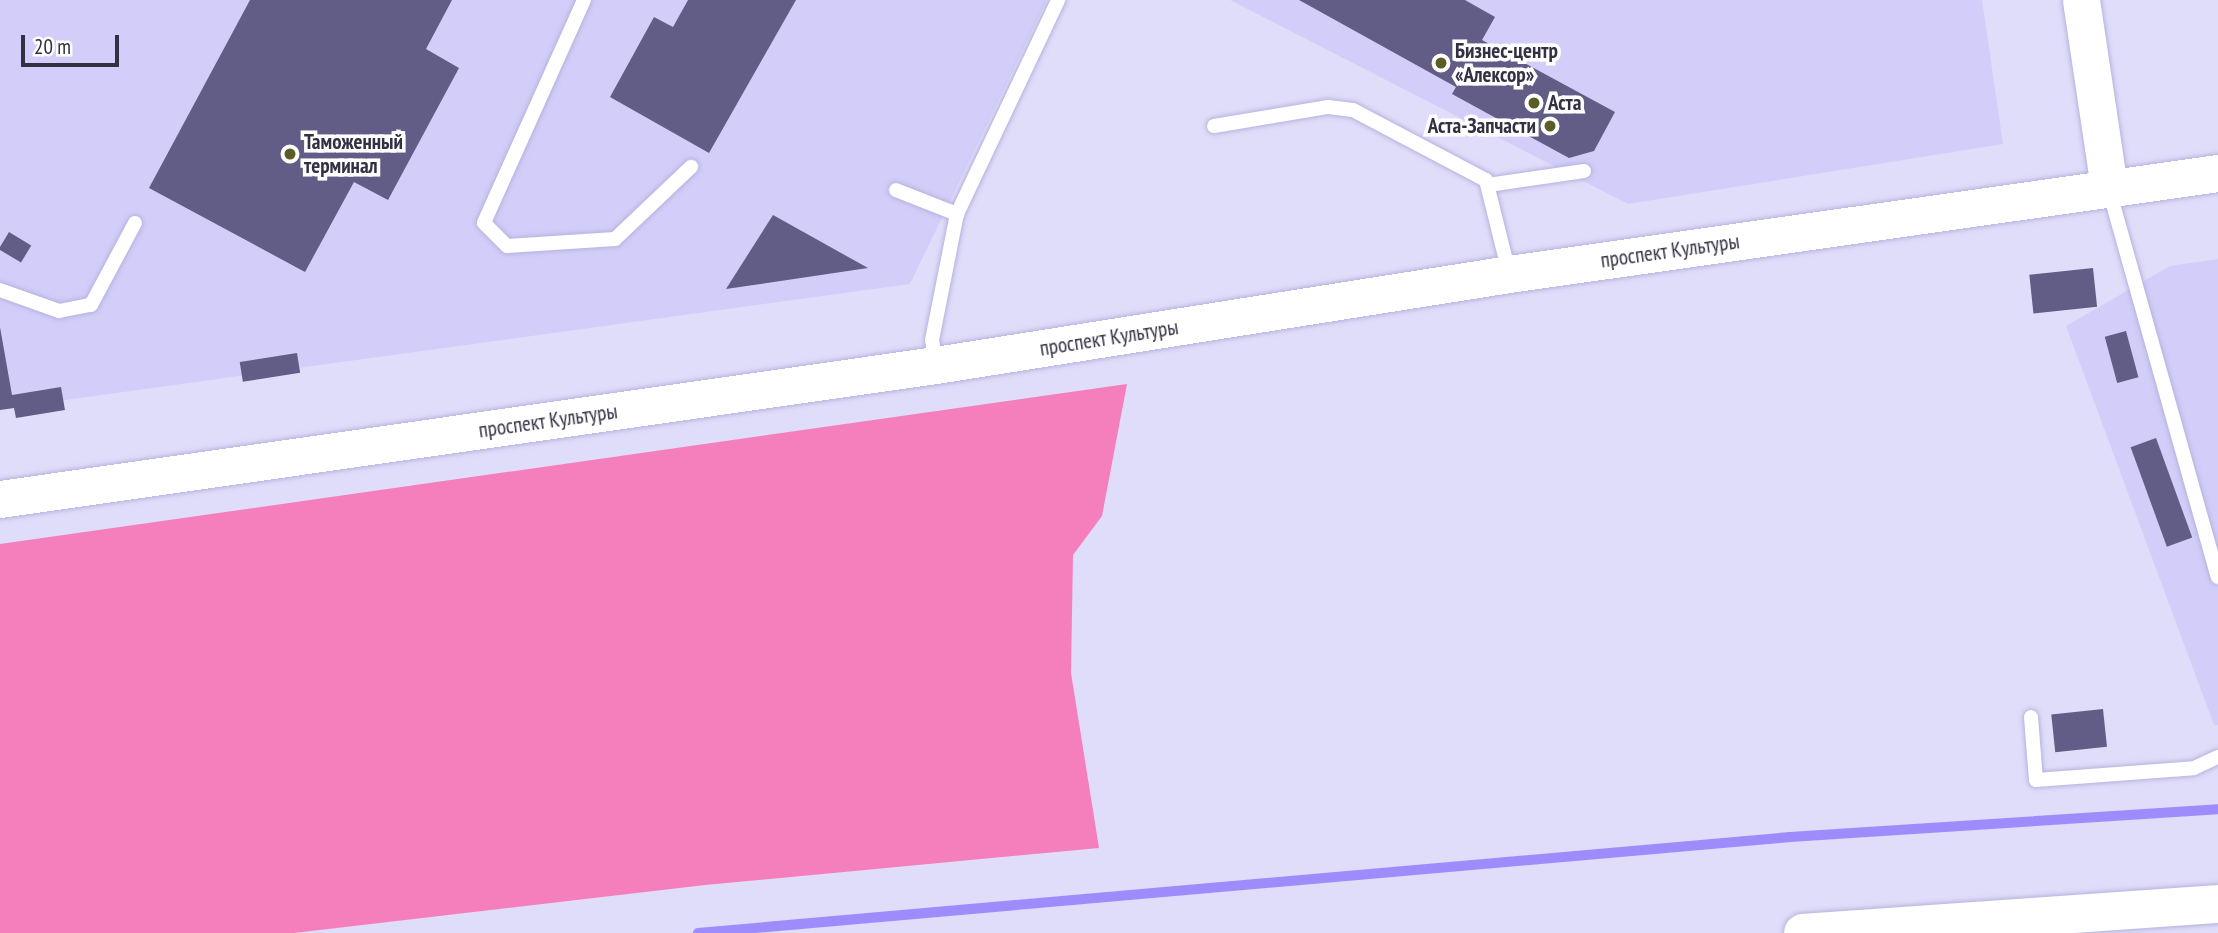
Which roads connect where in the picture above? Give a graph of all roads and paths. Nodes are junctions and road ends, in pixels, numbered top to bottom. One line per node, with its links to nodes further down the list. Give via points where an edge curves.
1 (584, 0): 5 (lane, via 484,223 507,246 615,239)
2 (1058, 0): 11 (lane)
3 (2081, 0): 9 (street)
4 (1214, 125): 8 (lane, via 1342,107 1482,176)
5 (691, 167)
6 (1584, 171): 8 (lane)
7 (2218, 173): 9 (street, проспект Культуры)
8 (1488, 185): 13 (lane)
9 (2109, 188): 13 (street, проспект Культуры); 17 (lane)
10 (896, 190): 11 (lane)
11 (957, 214): 15 (lane, via 932,340)
12 (135, 223): 14 (lane, via 91,305 59,311)
13 (1509, 274): 15 (street, проспект Культуры)
14 (0, 290)
15 (936, 365): 16 (street, проспект Культуры)
16 (0, 499)
17 (2218, 577)
18 (2031, 717): 19 (lane, via 2036,780 2183,769)
19 (2218, 757)
20 (2218, 904): 21 (highway)
21 (1804, 933)

